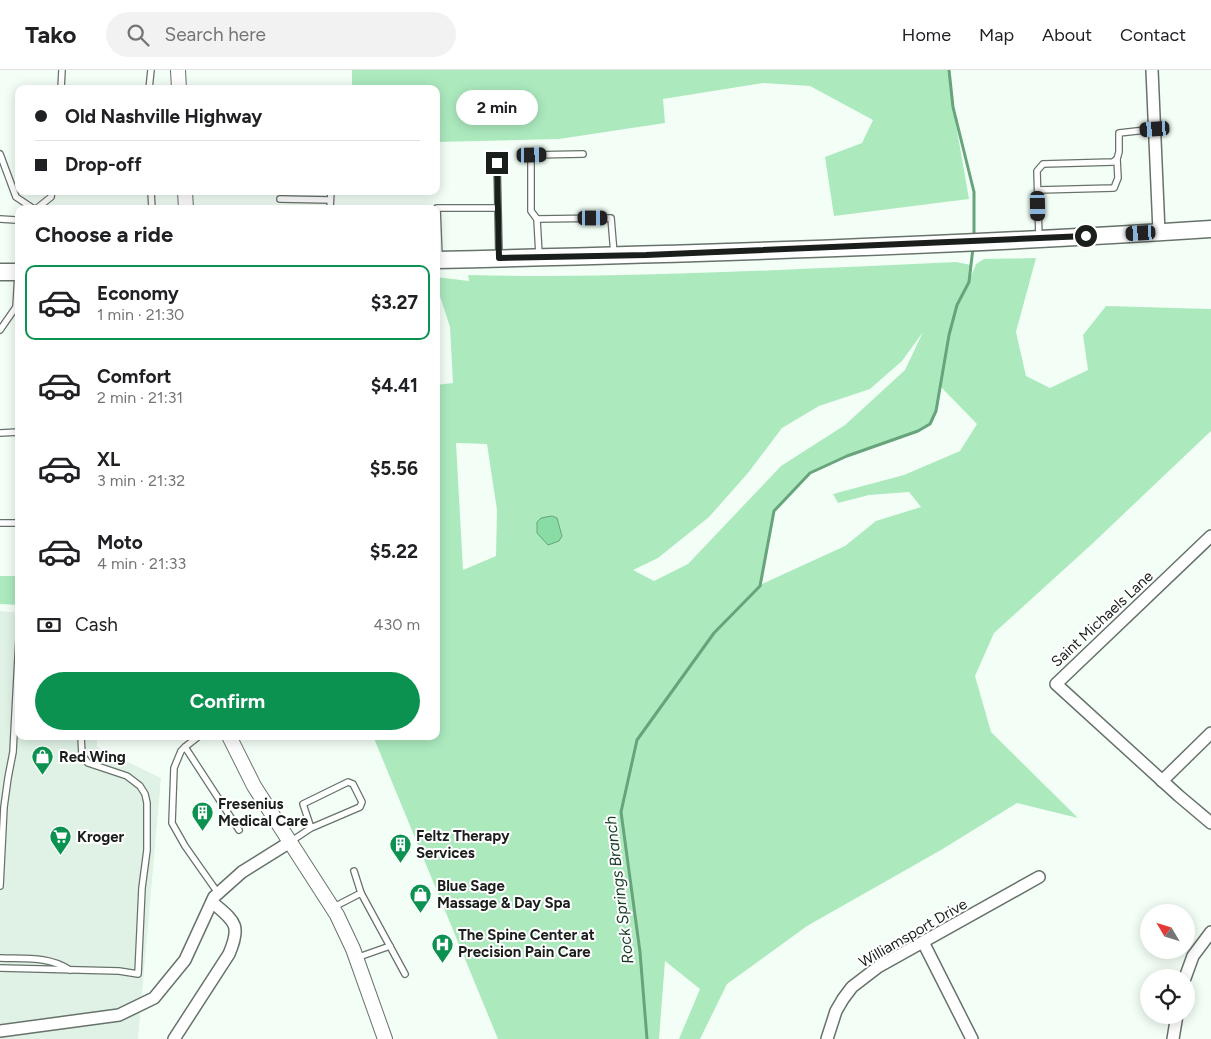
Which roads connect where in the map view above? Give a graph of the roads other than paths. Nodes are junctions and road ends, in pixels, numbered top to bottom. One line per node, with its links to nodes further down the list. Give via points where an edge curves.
1 (62, 70): 5 (lane)
2 (151, 70): 6 (lane)
3 (178, 70): 7 (street)
4 (1152, 70): 8 (street)
5 (61, 85)
6 (149, 85)
7 (179, 85)
8 (1155, 129): 11 (lane, via 1119,133); 29 (street)
9 (0, 154): 14 (lane)
10 (583, 154): 26 (lane, via 532,155 531,211)
11 (1117, 159): 13 (lane, via 1113,162 1043,164 1037,171); 13 (lane, via 1118,178 1114,188)
12 (497, 163): 24 (lane)
13 (1038, 190): 30 (lane)
14 (15, 194)
15 (15, 195): 20 (lane)
16 (51, 195): 21 (lane)
17 (331, 195): 19 (lane)
18 (280, 199): 19 (lane)
19 (330, 200): 22 (lane)
20 (29, 205)
21 (40, 205)
22 (330, 205)
23 (440, 208): 24 (lane)
24 (498, 208): 32 (lane)
25 (0, 219): 27 (lane)
26 (537, 219): 31 (lane, via 611,218); 33 (lane)
27 (15, 220)
28 (1211, 229): 29 (main road)
29 (1159, 232): 30 (main road)
30 (1039, 238): 31 (main road)
31 (614, 256): 33 (main road)
32 (499, 258): 33 (main road); 34 (main road)
33 (539, 258)
34 (440, 260)
35 (0, 272): 36 (main road)
36 (15, 272)
37 (15, 308): 38 (lane)
38 (0, 330)
39 (15, 432): 40 (lane)
40 (0, 433)
41 (0, 523): 42 (lane)
42 (15, 523)
43 (1211, 536): 50 (street, Saint Michaels Lane, via 1056,684)
44 (15, 714): 57 (lane, via 4,807)
45 (1211, 733): 50 (street)
46 (81, 740): 68 (lane, via 82,755 88,763 127,776 145,794 147,850 138,974)
47 (194, 740): 49 (lane)
48 (231, 740): 54 (street, via 254,786)
49 (185, 747): 53 (lane); 59 (lane, via 174,768 172,823)
50 (1162, 781): 51 (street, Saint Michaels Lane)
51 (1211, 823)
52 (311, 828): 52 (lane, via 360,807 362,802 353,784 348,782 303,804); 54 (lane)
53 (239, 830)
54 (290, 842): 59 (street, via 242,872); 60 (street)
55 (354, 871): 58 (lane)
56 (1040, 877): 62 (street, Williamsport Drive)
57 (0, 886)
58 (362, 893): 60 (lane); 63 (lane)
59 (215, 898): 71 (street, via 185,960 154,998 120,1015); 72 (street, via 236,927 236,938)
60 (332, 908): 65 (street)
61 (1211, 932): 67 (street, via 1193,956)
62 (923, 942): 74 (street, Williamsport Drive, via 878,967 852,988 836,1011); 75 (street)
63 (390, 946): 65 (lane); 69 (lane)
64 (0, 958): 68 (lane, via 49,960)
65 (356, 958): 73 (street)
66 (0, 968): 68 (lane)
67 (1188, 969)
68 (71, 970)
69 (405, 974)
70 (1176, 1024): 76 (street)
71 (0, 1031)
72 (174, 1039)
73 (385, 1039)
74 (827, 1039)
75 (972, 1039)
76 (1173, 1039)

